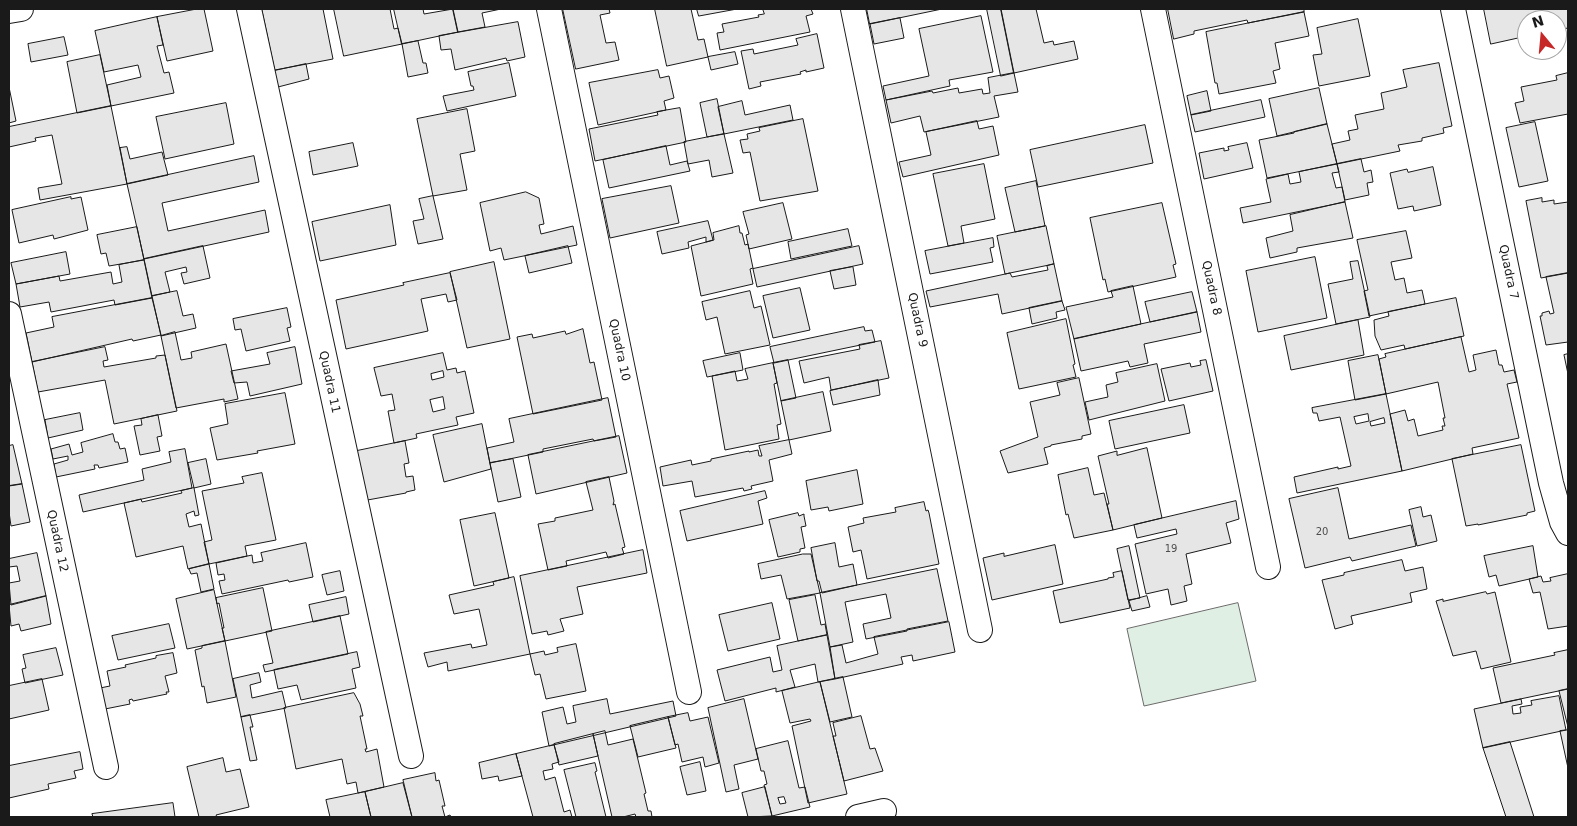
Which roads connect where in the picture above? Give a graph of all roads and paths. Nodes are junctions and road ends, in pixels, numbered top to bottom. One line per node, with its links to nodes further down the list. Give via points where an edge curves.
1 (21, 9): 7 (street)
2 (249, 9): 13 (street, Quadra 11)
3 (549, 9): 12 (street, Quadra 10)
4 (853, 9): 11 (street, Quadra 9)
5 (1153, 9): 10 (street, Quadra 8)
6 (1453, 9): 9 (street, Quadra 7, via 1551,483)
7 (9, 11)
8 (9, 314): 14 (street, Quadra 12)
9 (1568, 532)
10 (1268, 567)
11 (980, 630)
12 (689, 692)
13 (411, 756)
14 (106, 768)
15 (884, 811): 16 (street)
16 (858, 817)

